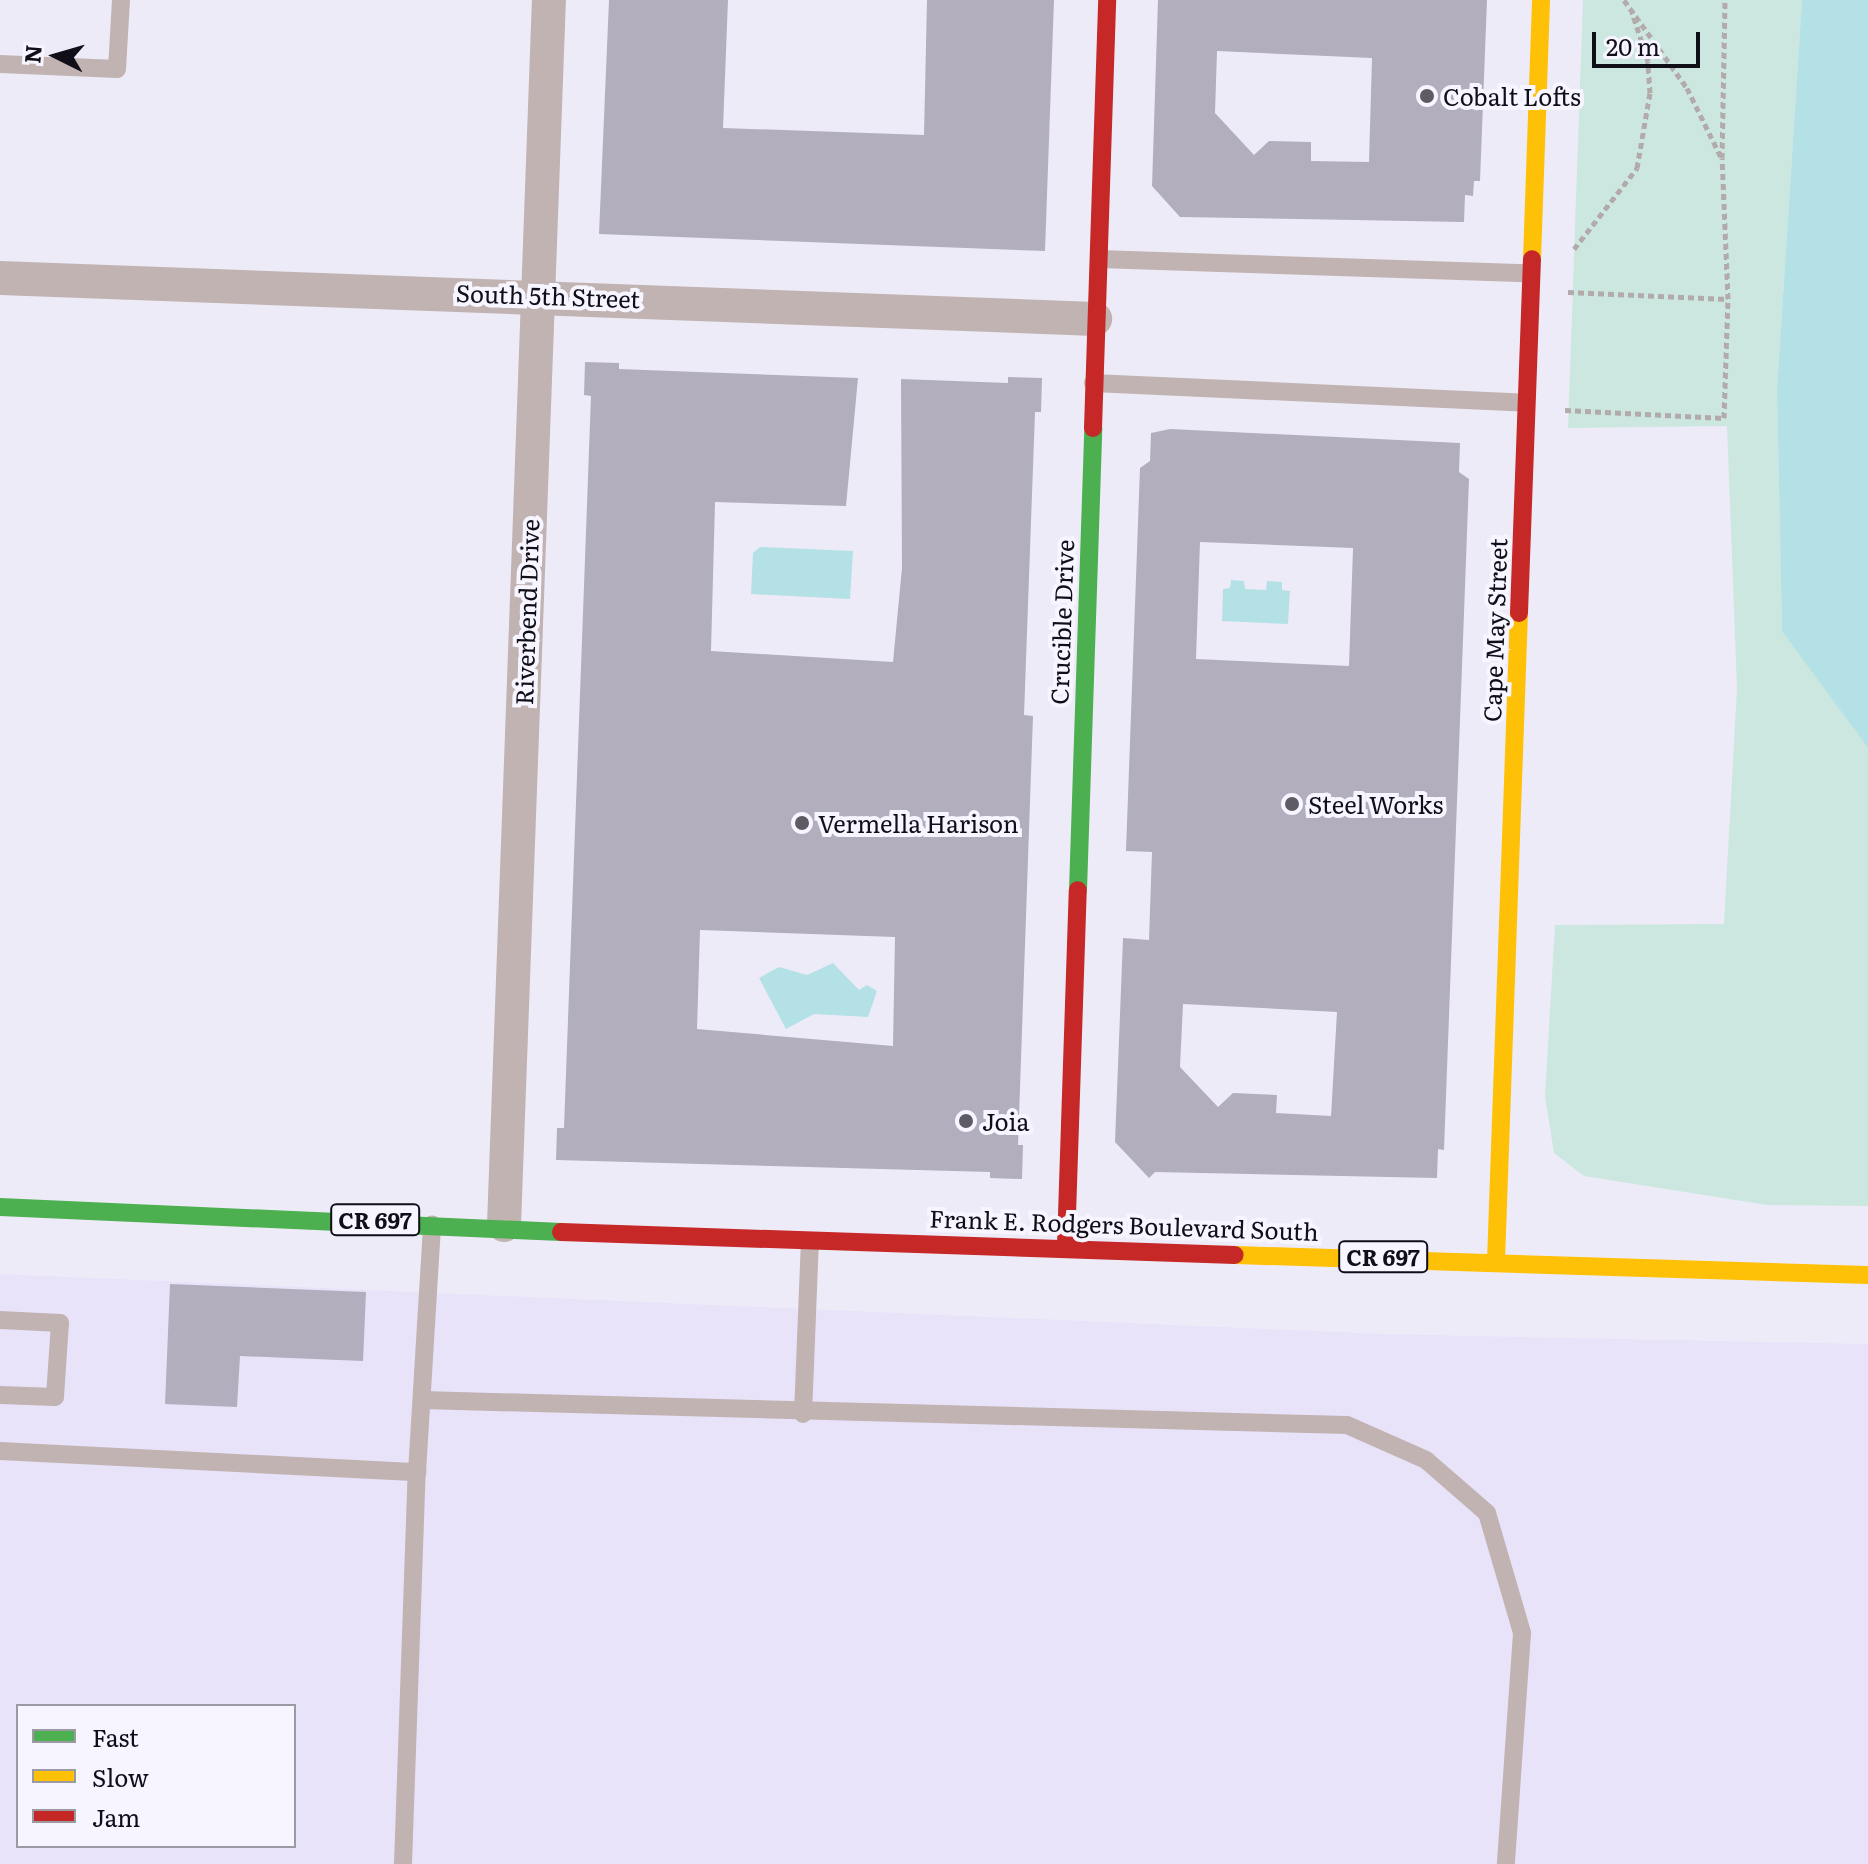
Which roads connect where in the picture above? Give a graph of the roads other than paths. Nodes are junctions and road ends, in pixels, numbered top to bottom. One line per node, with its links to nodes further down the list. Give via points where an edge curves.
1 (121, 0): 5 (lane, via 117,69)
2 (549, 0): 9 (street, Riverbend Drive)
3 (1107, 0): 6 (street, Crucible Drive)
4 (1541, 0): 7 (street, Cape May Street)
5 (0, 64)
6 (1099, 259): 7 (lane); 10 (street, Crucible Drive)
7 (1531, 273): 12 (street, Cape May Street)
8 (0, 278): 9 (street, South 5th Street)
9 (538, 294): 10 (street, South 5th Street); 15 (street, Riverbend Drive)
10 (1095, 319): 11 (street, Crucible Drive)
11 (1093, 383): 12 (lane); 17 (street, Crucible Drive)
12 (1526, 403): 18 (street, Cape May Street)
13 (0, 1207): 14 (street, CR 697)
14 (433, 1221): 15 (street, CR 697); 22 (lane)
15 (504, 1225): 16 (street, CR 697)
16 (810, 1240): 17 (street, Frank E. Rodgers Boulevard South / CR 697); 23 (lane)
17 (1066, 1245): 18 (street, Frank E. Rodgers Boulevard South / CR 697)
18 (1496, 1261): 19 (street, Frank E. Rodgers Boulevard South / CR 697)
19 (1868, 1275)
20 (0, 1320): 21 (lane, via 60,1323 55,1397)
21 (0, 1395)
22 (422, 1400): 23 (lane); 25 (lane)
23 (803, 1414): 27 (lane, via 1347,1425 1426,1460 1487,1513 1522,1633)
24 (0, 1451): 25 (lane)
25 (417, 1472): 26 (lane)
26 (403, 1864)
27 (1506, 1864)

